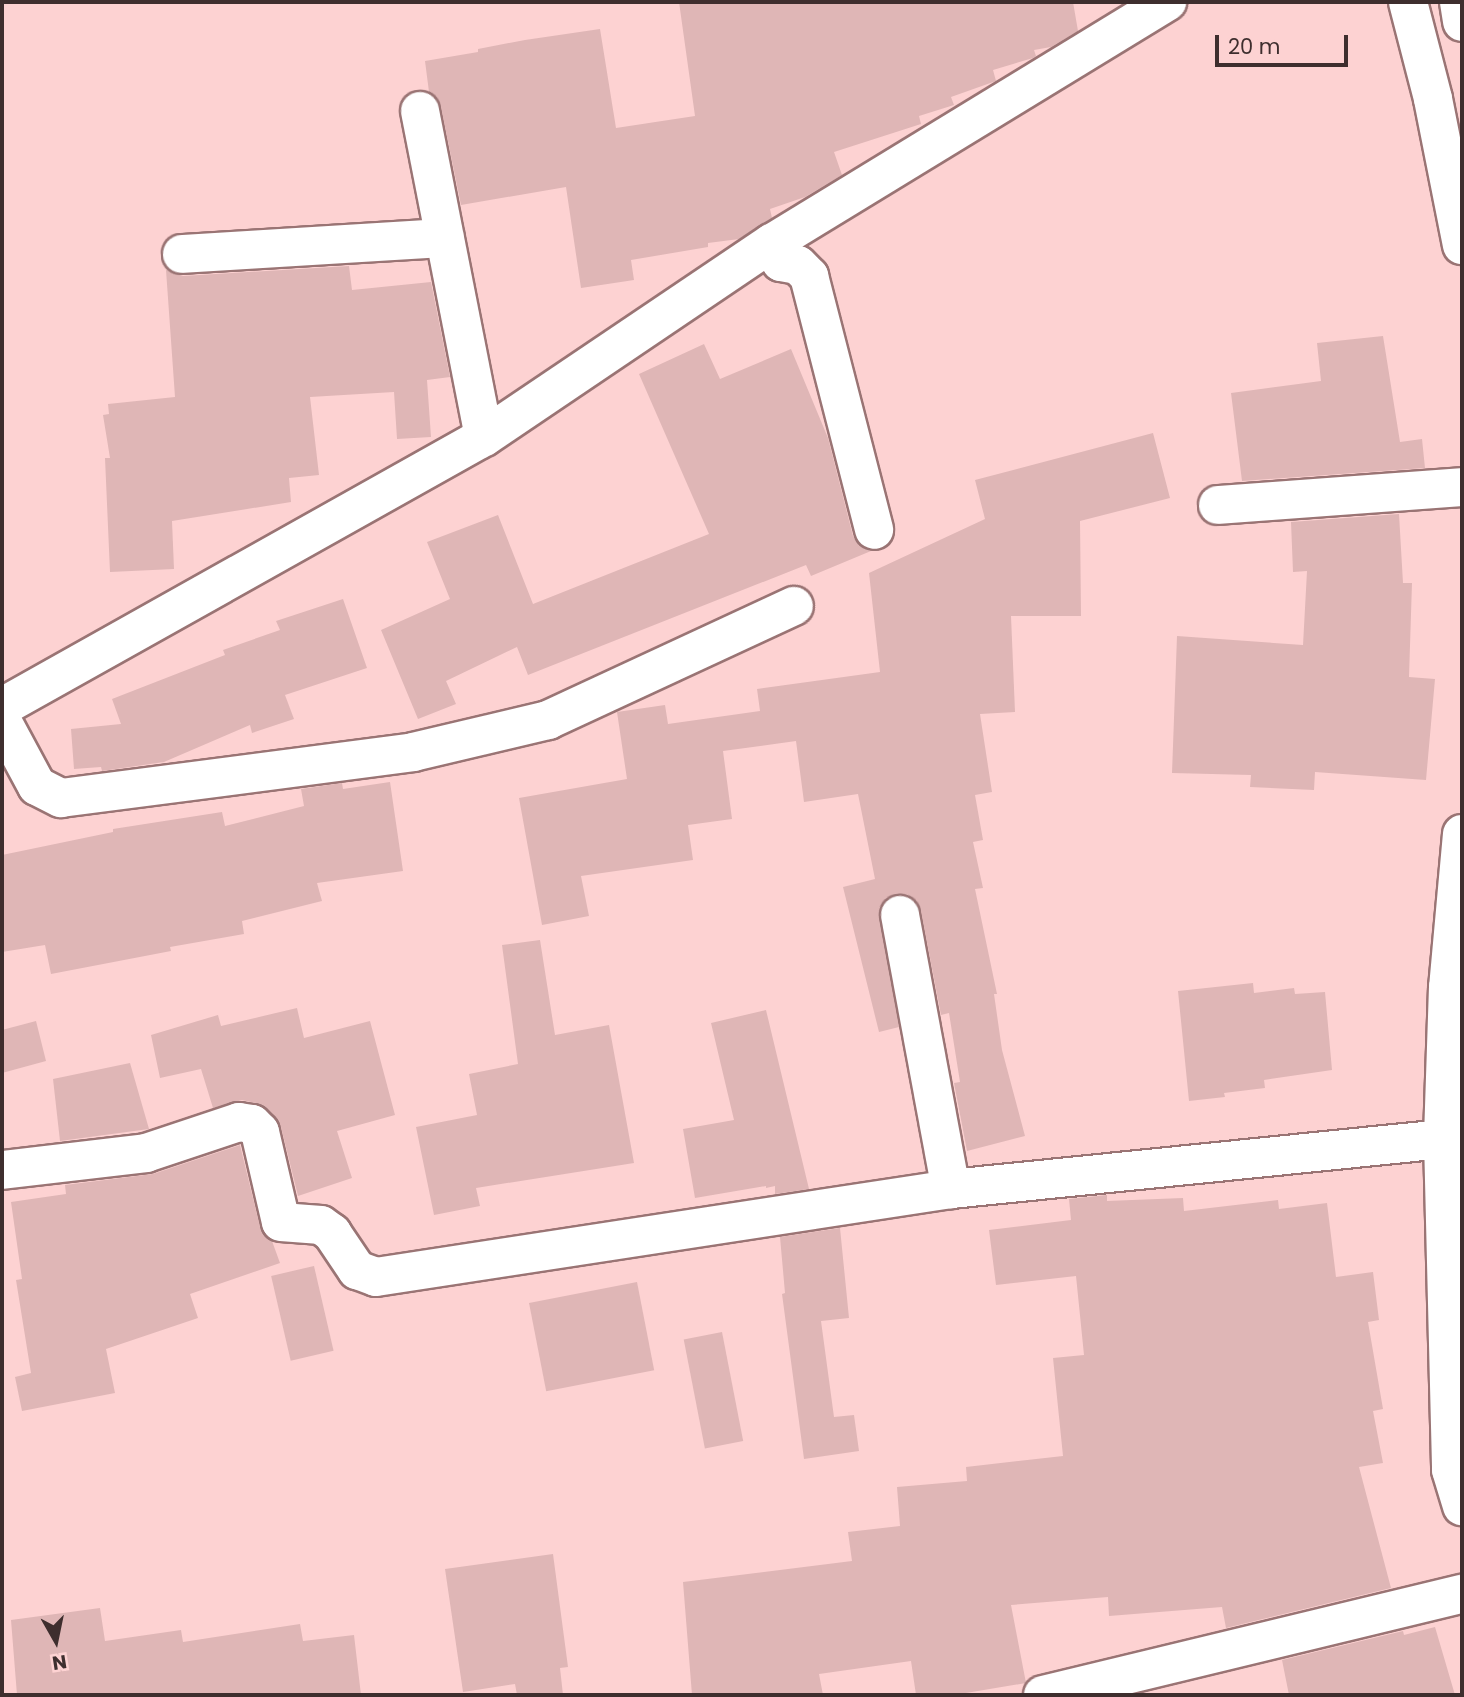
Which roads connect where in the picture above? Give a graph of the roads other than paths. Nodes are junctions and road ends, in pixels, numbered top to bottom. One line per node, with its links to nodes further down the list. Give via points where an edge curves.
1 (1167, 2): 7 (street)
2 (1459, 2): 4 (street)
3 (1410, 3): 8 (street)
4 (1462, 22)
5 (419, 111): 6 (street)
6 (445, 237): 9 (street); 10 (street)
7 (772, 243): 10 (street); 13 (street, via 781,262 798,265 809,276)
8 (1462, 245)
9 (182, 254)
10 (484, 437): 15 (street)
11 (1462, 487): 12 (street)
12 (1217, 505)
13 (874, 530)
14 (794, 606): 16 (street, via 548,720 413,751 61,798 37,786)
15 (2, 707)
16 (2, 721)
17 (1462, 834): 19 (street, via 1448,988)
18 (901, 915): 21 (street)
19 (1443, 1139): 21 (street); 22 (street, via 1451,1470)
20 (2, 1170): 21 (street, via 146,1153 240,1122 253,1124 260,1132 281,1222 321,1225 332,1233 357,1270 376,1278)
21 (951, 1189)
22 (1462, 1506)
23 (1462, 1594): 24 (street)
24 (1043, 1695)

